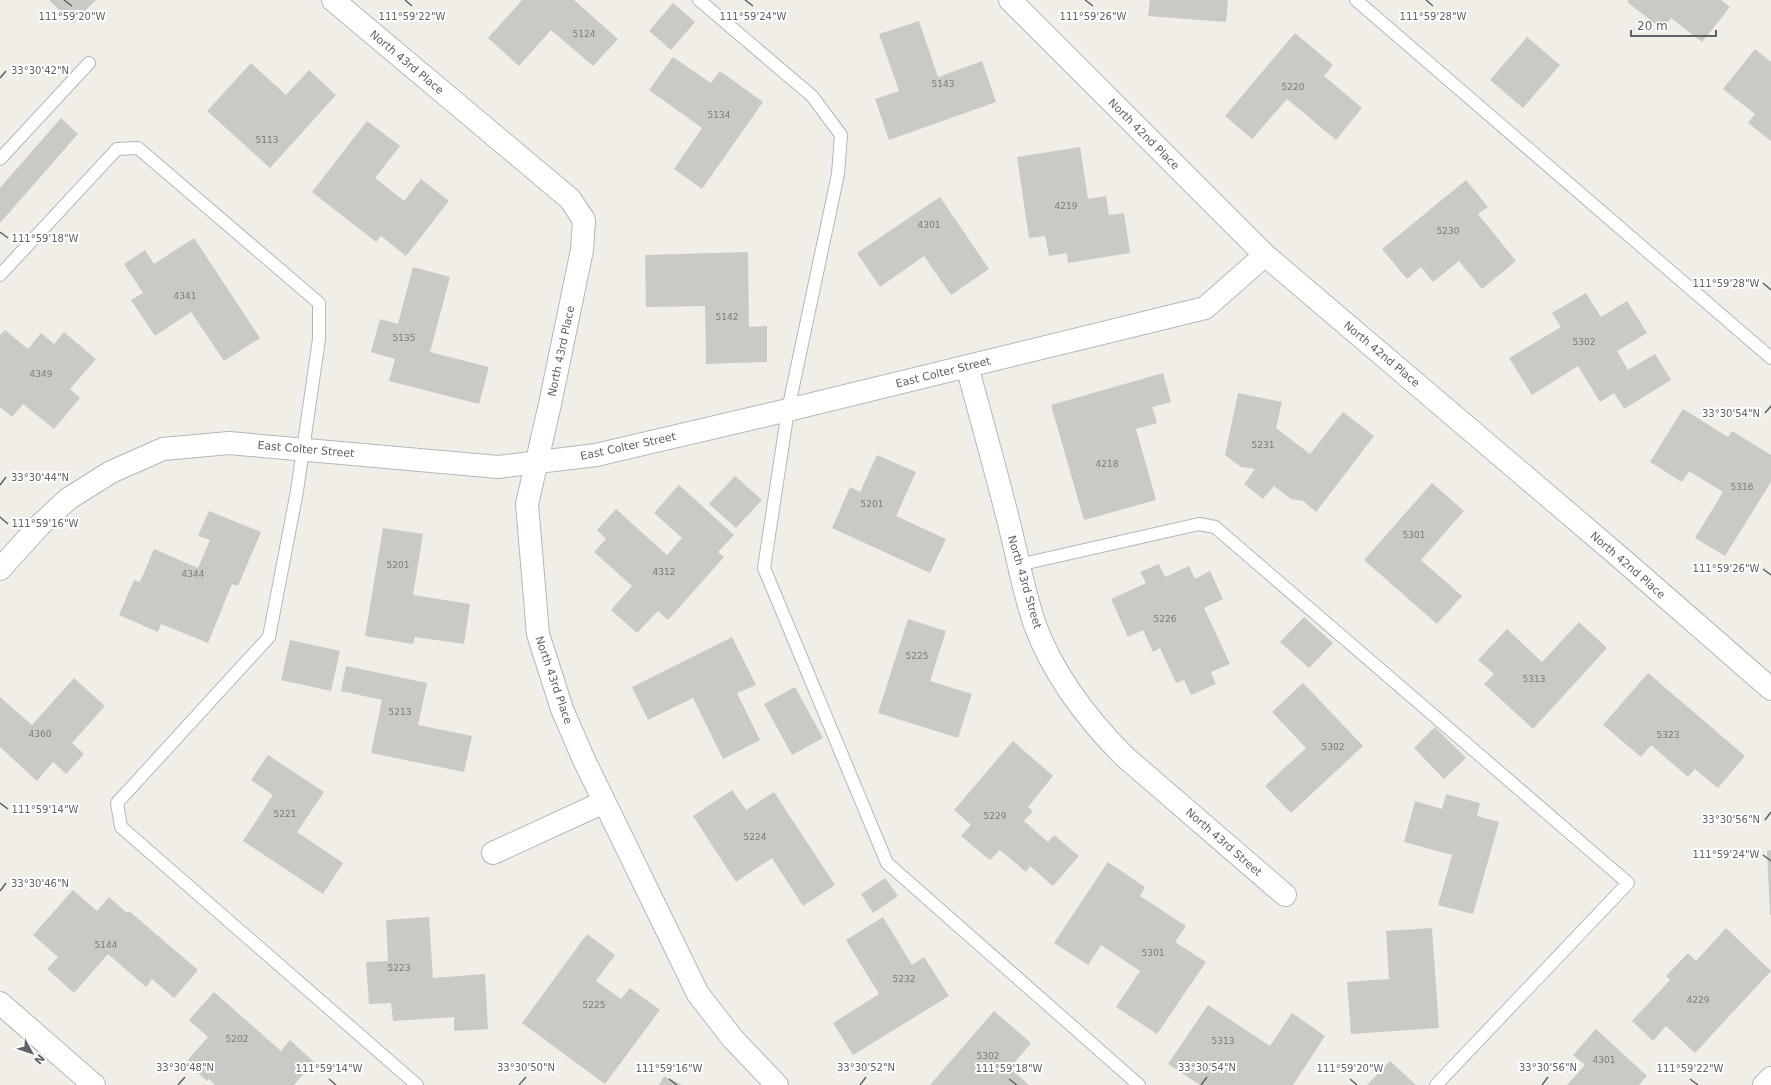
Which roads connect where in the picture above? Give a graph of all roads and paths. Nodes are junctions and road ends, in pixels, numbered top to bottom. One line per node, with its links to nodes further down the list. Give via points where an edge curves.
1 (333, 0): 13 (street, North 43rd Place, via 570,199 584,220 582,250)
2 (699, 0): 11 (lane, via 812,96 841,135 838,174)
3 (1010, 0): 7 (street, North 42nd Place)
4 (1356, 0): 9 (lane)
5 (89, 63): 6 (lane)
6 (0, 159)
7 (1265, 255): 10 (street, East Colter Street, via 1205,308); 16 (street, North 42nd Place)
8 (0, 275): 12 (lane, via 117,149 138,148 319,303 319,340)
9 (1771, 358)
10 (967, 366): 11 (street, East Colter Street); 14 (street, North 43rd Street, via 1009,521)
11 (788, 410): 13 (street, East Colter Street, via 596,455); 25 (lane, via 764,568 887,863)
12 (302, 448): 13 (street, East Colter Street, via 498,467); 15 (street, East Colter Street, via 229,443 163,449 111,472 68,499 38,526); 23 (lane, via 297,491 269,637 117,803 120,826)
13 (537, 461): 17 (street, North 43rd Place, via 526,504 538,634 562,710)
14 (1018, 565): 19 (street, North 43rd Street, via 1036,625 1053,663 1074,699 1102,734 1125,757); 26 (lane, via 1199,524 1215,527 1628,883)
15 (0, 569)
16 (1771, 689)
17 (604, 802): 18 (street); 24 (street, North 43rd Place, via 698,994 733,1039)
18 (493, 853)
19 (1285, 894)
20 (0, 1003): 22 (street)
21 (1771, 1078): 27 (street)
22 (94, 1085)
23 (417, 1085)
24 (777, 1085)
25 (1139, 1085)
26 (1436, 1085)
27 (1764, 1085)

